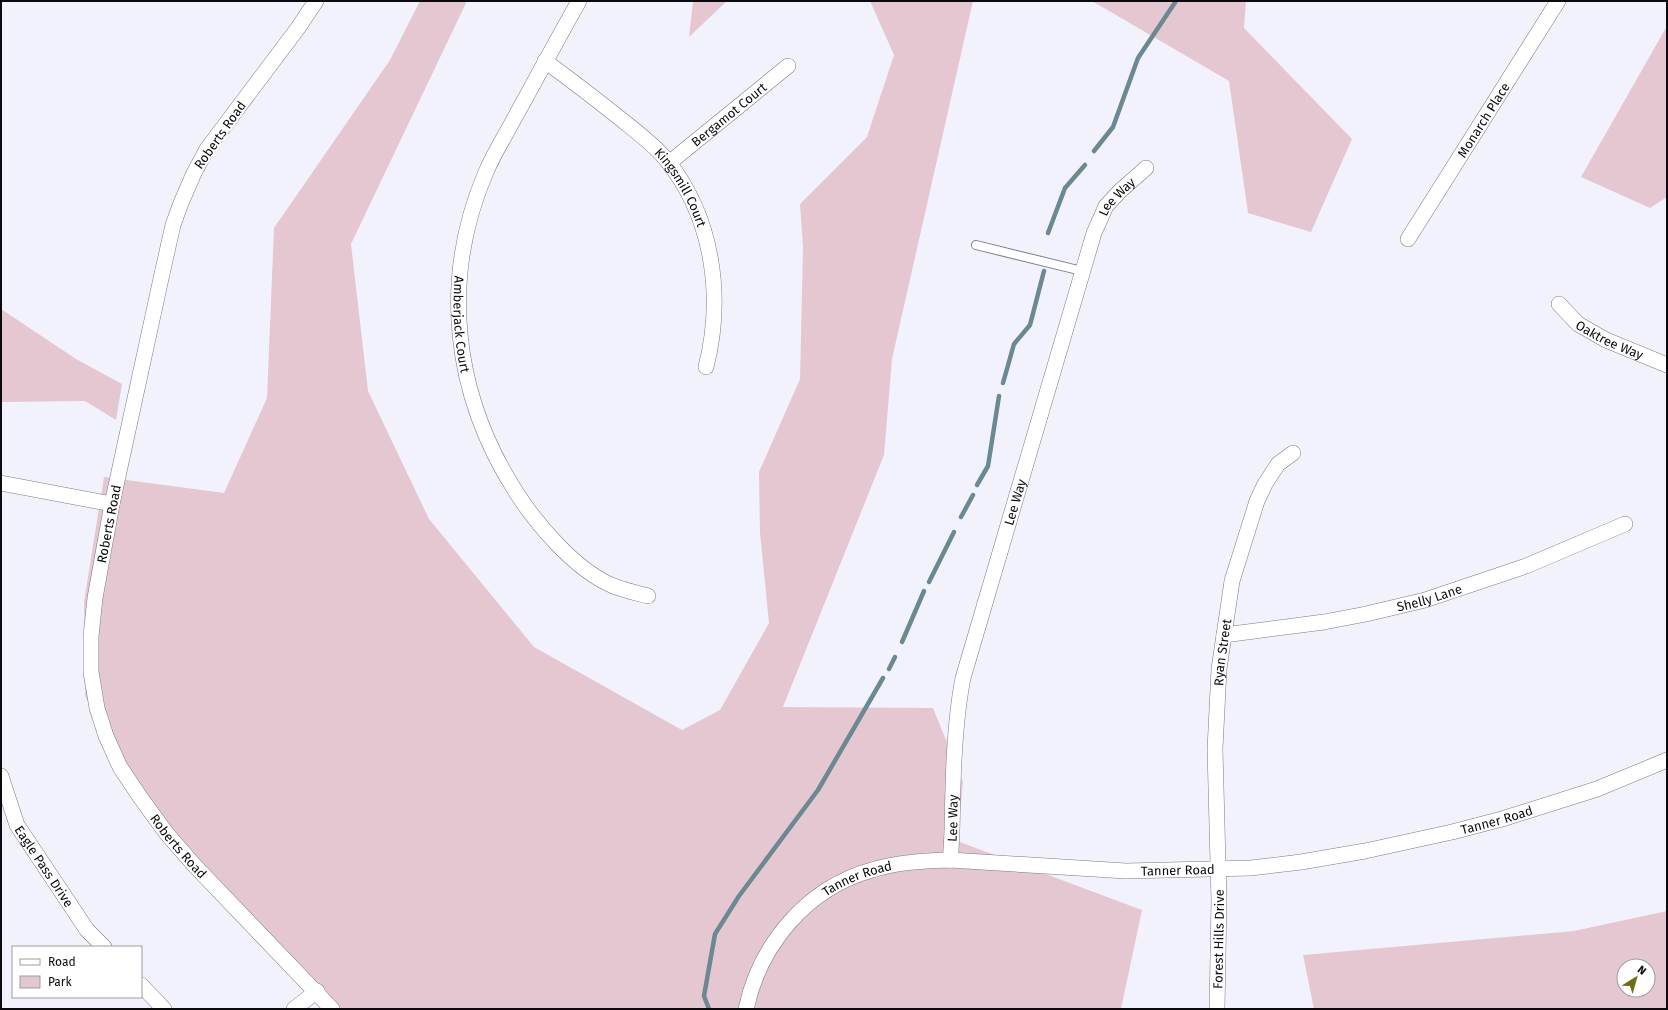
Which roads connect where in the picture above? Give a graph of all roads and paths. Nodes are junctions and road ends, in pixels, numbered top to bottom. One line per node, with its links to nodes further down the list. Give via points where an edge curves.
1 (316, 1): 16 (street, Roberts Road, via 207,150 181,203 173,225)
2 (579, 1): 4 (street, Amberjack Court)
3 (1558, 1): 8 (street, Monarch Place)
4 (545, 61): 6 (street, Kingsmill Court, via 640,134); 18 (street, Amberjack Court, via 486,170 472,208 462,249 458,282 458,316 463,357 469,387 489,445 503,472 536,520 582,567 610,585)
5 (788, 66): 6 (street, Bergamot Court)
6 (669, 163): 13 (street, Kingsmill Court, via 684,184 699,216 710,252 715,290 714,325)
7 (1146, 168): 10 (street, Lee Way, via 1106,206)
8 (1408, 239)
9 (976, 245): 10 (lane)
10 (1082, 271): 22 (street, Lee Way, via 963,678 956,725)
11 (1559, 304): 12 (street, Oaktree Way, via 1578,324 1606,340)
12 (1667, 365)
13 (706, 367)
14 (1293, 452): 19 (street, Ryan Street, via 1278,464 1257,501 1232,581)
15 (1, 483): 16 (street)
16 (112, 504): 26 (street, Roberts Road, via 90,636 93,691 106,736 120,767 168,834)
17 (1625, 524): 19 (street, Shelly Lane, via 1526,566 1425,600 1359,616)
18 (648, 596)
19 (1224, 635): 23 (street, Ryan Street, via 1219,669 1215,749)
20 (1667, 760): 23 (street, Tanner Road, via 1590,792 1452,832 1301,862)
21 (1, 776): 24 (street, Eagle Pass Drive, via 17,825 87,930)
22 (950, 860): 23 (street, Tanner Road, via 1126,871); 30 (street, Tanner Road, via 923,861 871,870 829,889 810,902 796,915 769,949 757,973)
23 (1217, 870): 31 (street, Forest Hills Drive)
24 (103, 946)
25 (142, 986): 27 (street)
26 (317, 991): 28 (street); 29 (street, Roberts Road)
27 (164, 1009)
28 (294, 1009)
29 (332, 1009)
30 (746, 1009)
31 (1217, 1009)

